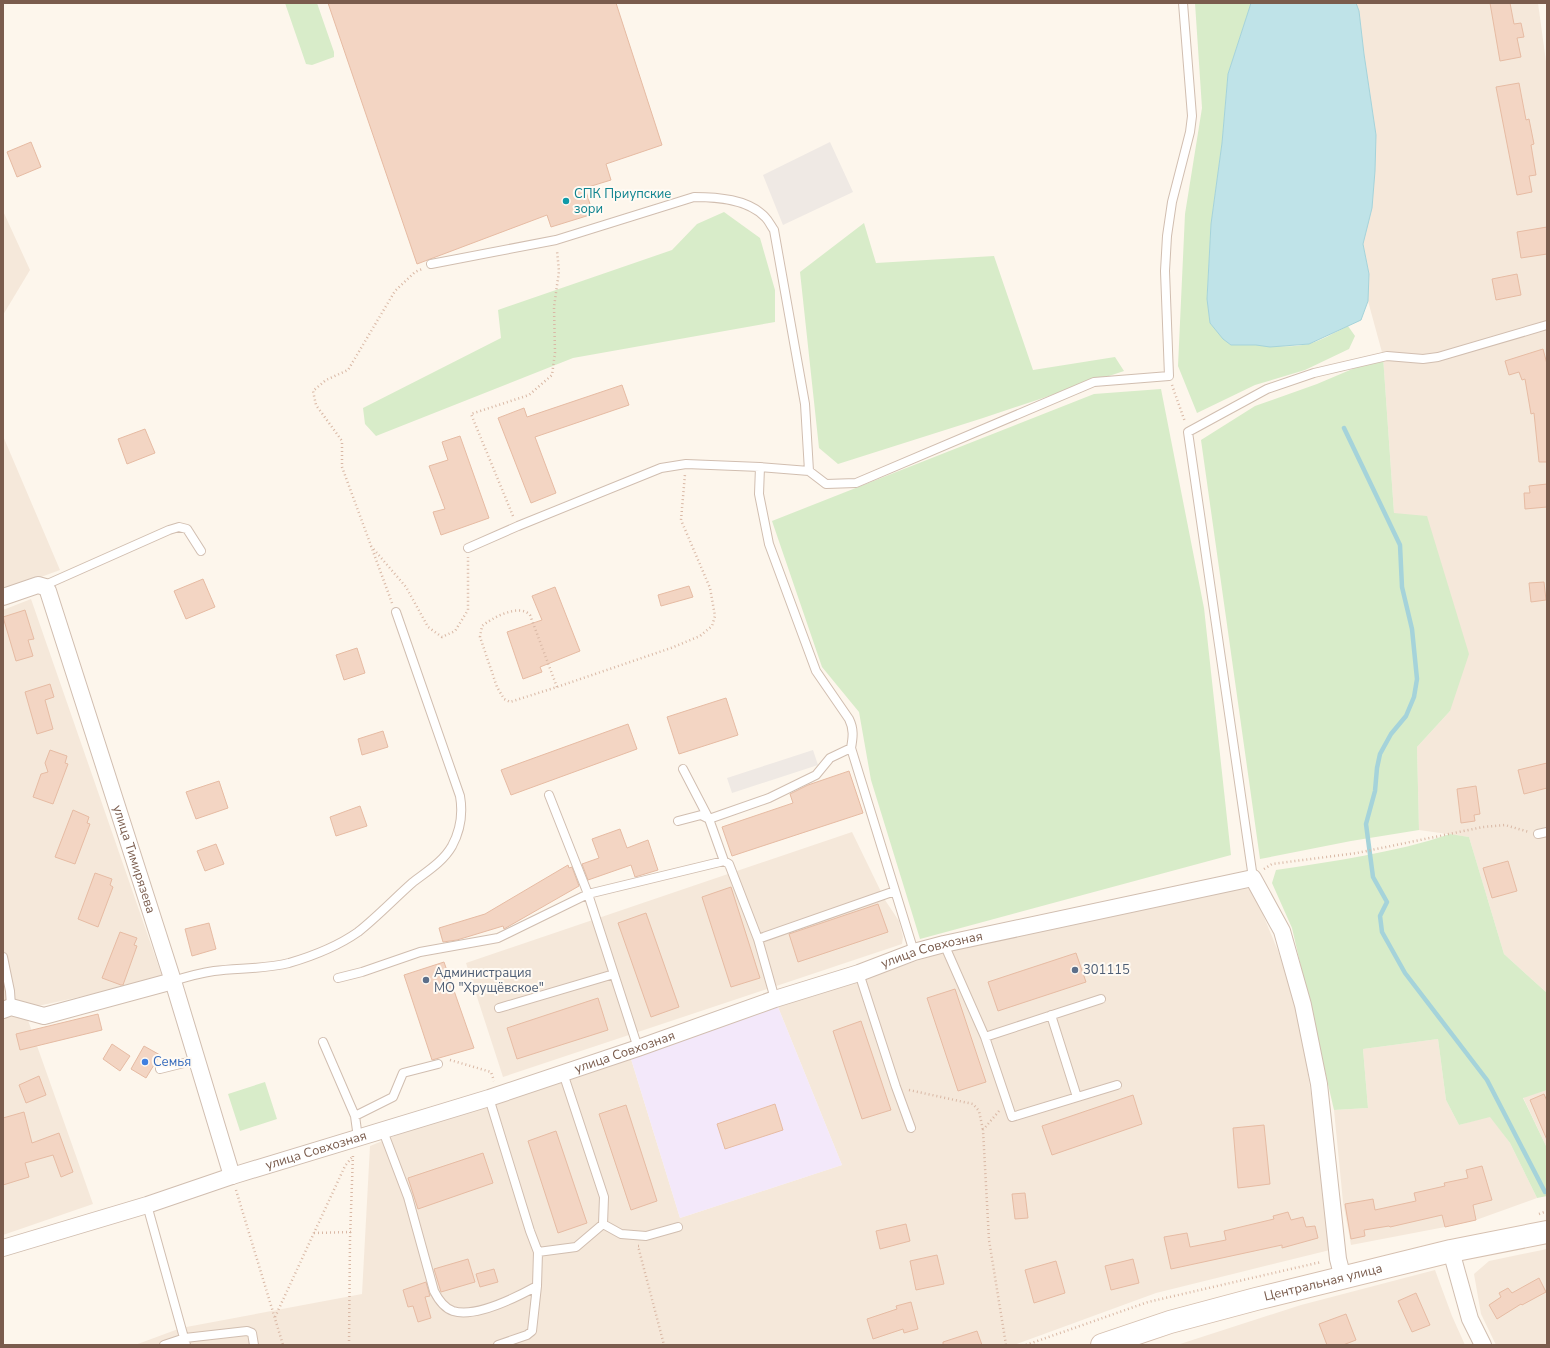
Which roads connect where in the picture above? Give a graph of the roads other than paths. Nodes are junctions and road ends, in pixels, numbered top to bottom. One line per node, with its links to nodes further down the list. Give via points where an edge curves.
1 (1183, 3): 5 (lane, via 1192,116 1166,236 1169,376 1094,382 856,483 826,484)
2 (431, 264): 5 (lane, via 556,240 694,198 732,200 750,206 764,215 774,230 805,404)
3 (1547, 325): 19 (lane, via 1438,357 1423,359 1387,356 1314,373 1267,389 1188,432)
4 (760, 467): 5 (lane); 6 (lane, via 686,464 661,468); 11 (lane, via 759,494 769,544 816,671 849,719 853,733)
5 (809, 471)
6 (468, 548)
7 (201, 551): 8 (lane, via 187,529 169,530)
8 (43, 586): 9 (street, via 38,585); 29 (street, улица Тимирязева, via 48,591)
9 (3, 597)
10 (396, 612): 29 (lane, via 460,796 461,816 452,846 439,862 396,897 366,926 331,947 290,963 214,971)
11 (851, 748): 14 (lane, via 830,758 816,775 769,798); 20 (lane)
12 (683, 769): 14 (lane)
13 (549, 795): 21 (lane)
14 (709, 819): 15 (lane, via 701,815); 18 (lane)
15 (678, 821)
16 (1547, 832): 17 (lane)
17 (1538, 834)
18 (724, 861): 21 (lane); 22 (lane, via 729,864)
19 (1252, 878): 23 (street, улица Совхозная); 57 (street, via 1282,931 1303,1005 1319,1084)
20 (895, 891): 22 (lane); 24 (lane)
21 (588, 894): 27 (lane); 28 (lane, via 498,938 420,952)
22 (758, 939): 30 (lane)
23 (944, 944): 24 (street, улица Совхозная); 35 (lane)
24 (914, 952): 26 (street, улица Совхозная)
25 (3, 957): 32 (lane, via 10,991)
26 (859, 973): 30 (street, улица Совхозная); 46 (lane)
27 (614, 974): 33 (lane); 37 (lane)
28 (338, 978)
29 (173, 981): 32 (street, via 44,1016); 38 (street, улица Тимирязева)
30 (775, 999): 37 (street, улица Совхозная)
31 (1101, 999): 34 (lane)
32 (7, 1008)
33 (499, 1008)
34 (1051, 1015): 35 (lane); 44 (lane)
35 (985, 1037): 44 (lane, via 1012,1117)
36 (324, 1042): 45 (lane)
37 (638, 1048): 41 (street, улица Совхозная)
38 (196, 1060): 40 (lane); 49 (street, улица Тимирязева)
39 (438, 1064): 45 (lane, via 403,1073 393,1097)
40 (160, 1069)
41 (563, 1073): 43 (street, улица Совхозная); 51 (lane, via 604,1197)
42 (1117, 1085): 44 (lane)
43 (493, 1097): 47 (street, улица Совхозная); 56 (lane)
44 (1078, 1097)
45 (355, 1116): 48 (lane)
46 (911, 1128)
47 (382, 1131): 48 (street, улица Совхозная); 58 (lane, via 408,1197 434,1291 446,1308 469,1312 504,1301)
48 (356, 1145): 49 (street, улица Совхозная)
49 (232, 1176): 50 (street, улица Совхозная)
50 (147, 1205): 54 (street, улица Совхозная); 59 (lane)
51 (603, 1224): 52 (lane, via 621,1234 648,1235); 56 (lane, via 576,1247)
52 (678, 1227)
53 (1547, 1232): 55 (main road, Центральная улица)
54 (3, 1248)
55 (1450, 1251): 57 (main road, Центральная улица); 64 (street, via 1470,1319)
56 (538, 1252): 58 (lane)
57 (1341, 1268): 63 (main road, Центральная улица, via 1256,1299 1170,1322)
58 (537, 1286): 62 (lane, via 532,1331)
59 (186, 1341): 60 (lane); 61 (lane, via 247,1331 252,1333)
60 (164, 1345)
61 (254, 1345)
62 (498, 1345)
63 (1102, 1345)
64 (1483, 1345)

